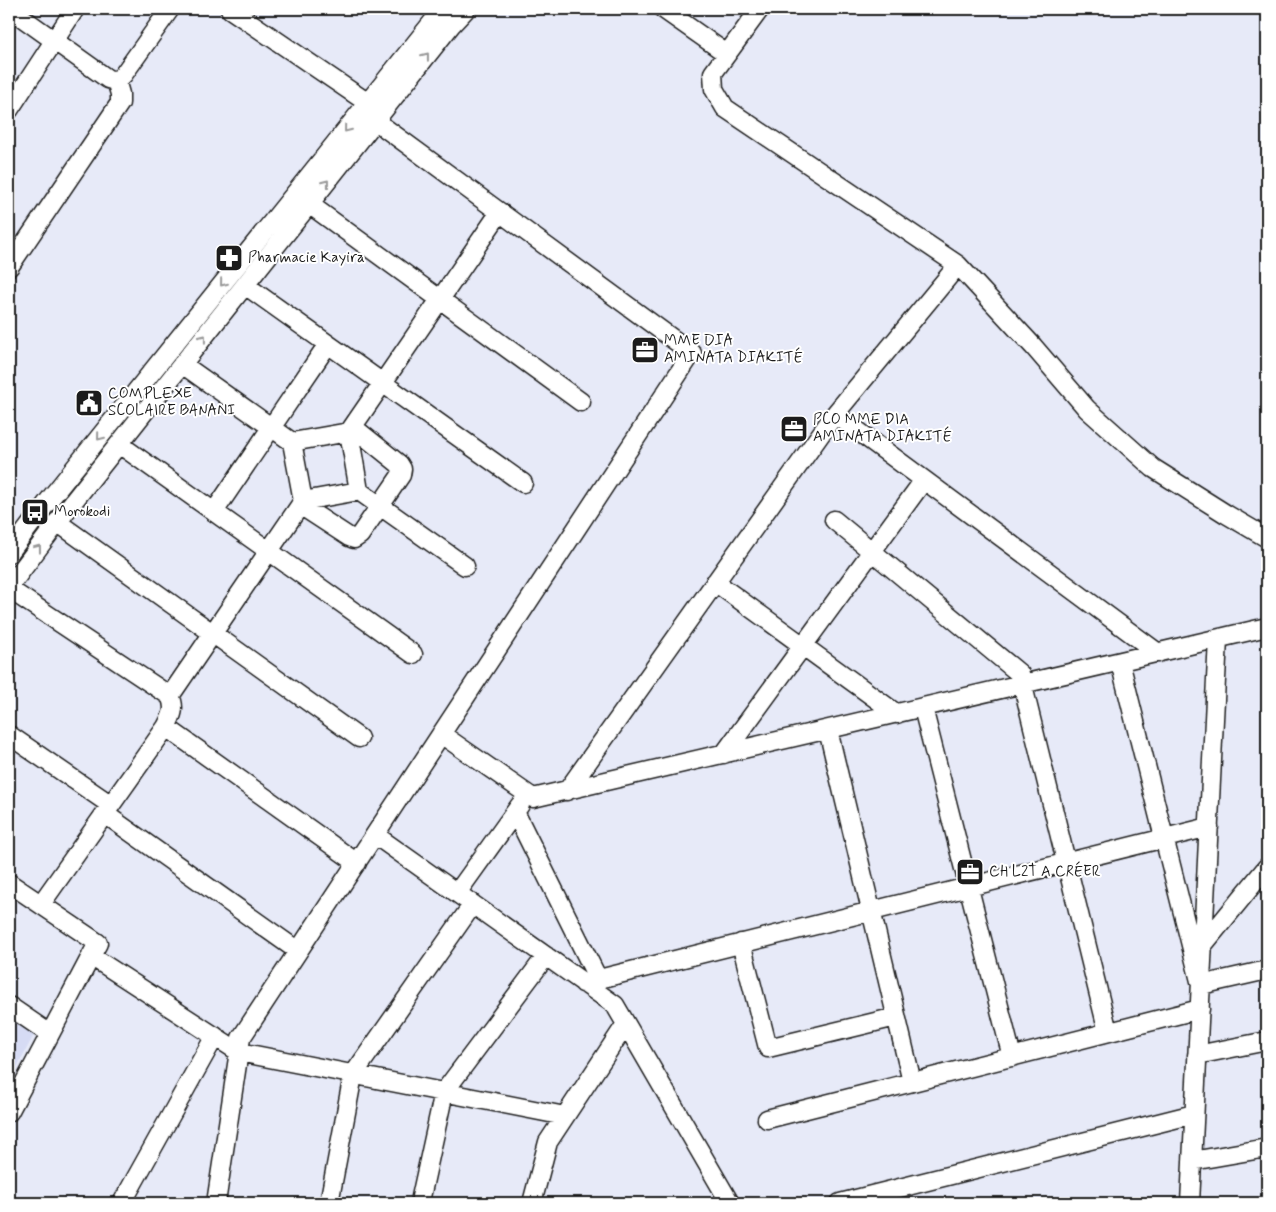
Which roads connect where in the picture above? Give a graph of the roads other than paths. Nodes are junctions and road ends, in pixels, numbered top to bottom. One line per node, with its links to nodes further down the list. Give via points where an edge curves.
1 (10, 9): 9 (street)
2 (75, 9): 9 (street)
3 (170, 9): 11 (street, via 123,75)
4 (230, 9): 12 (street)
5 (443, 9): 12 (street)
6 (466, 9): 15 (street, one-way to 6)
7 (663, 9): 10 (street)
8 (760, 9): 10 (street)
9 (54, 40): 11 (street, via 108,79); 13 (street)
10 (727, 54): 18 (street, via 713,73 714,89 725,108)
11 (116, 80): 17 (street, via 120,103)
12 (368, 103): 41 (street, one-way to 41)
13 (9, 110)
14 (385, 128): 16 (street)
15 (309, 204): 19 (street); 20 (street)
16 (500, 212): 20 (street); 58 (street, via 692,353)
17 (11, 259)
18 (958, 266): 25 (street); 38 (street, via 1087,409 1153,468)
19 (245, 285): 21 (street); 22 (street, one-way to 19)
20 (440, 300): 23 (street); 24 (street)
21 (328, 344): 23 (street); 26 (street)
22 (182, 364): 26 (street); 29 (street)
23 (383, 383): 27 (street); 31 (street)
24 (581, 402)
25 (835, 414): 30 (street); 43 (street)
26 (272, 427): 28 (street); 35 (street)
27 (351, 429): 28 (street); 32 (street); 34 (street, via 401,466 401,475)
28 (292, 442): 33 (street)
29 (119, 444): 35 (street); 37 (street)
30 (924, 480): 40 (street); 49 (street)
31 (523, 483)
32 (359, 491): 33 (street); 34 (street)
33 (302, 503): 34 (street, via 354,539); 39 (street)
34 (380, 506): 42 (street)
35 (214, 512): 39 (street)
36 (834, 520): 40 (street)
37 (57, 522): 44 (street, one-way to 37); 46 (street)
38 (1267, 538)
39 (269, 551): 46 (street); 50 (street)
40 (872, 552): 48 (street); 52 (street, via 1020,674)
41 (9, 553)
42 (465, 566)
43 (715, 582): 48 (street); 62 (street)
44 (9, 588): 53 (street)
45 (1267, 627): 47 (street)
46 (212, 633): 53 (street); 60 (street)
47 (1218, 638): 49 (street); 66 (street)
48 (803, 646): 55 (street); 61 (street)
49 (1158, 653): 51 (street)
50 (413, 654)
51 (1120, 662): 52 (street); 68 (street)
52 (1022, 684): 54 (street); 70 (street)
53 (170, 696): 56 (street, via 174,708)
54 (923, 708): 55 (street); 73 (street)
55 (897, 714): 57 (street)
56 (166, 727): 64 (street); 69 (street)
57 (828, 730): 61 (street); 77 (street)
58 (441, 734): 63 (street); 67 (street)
59 (9, 735): 64 (street)
60 (359, 738)
61 (724, 754): 62 (street)
62 (567, 791): 63 (street, via 533,798)
63 (528, 794): 65 (street)
64 (108, 810): 75 (street); 80 (street)
65 (515, 812): 74 (street); 84 (street)
66 (1209, 827): 68 (street); 79 (street)
67 (375, 835): 69 (street); 74 (street)
68 (1164, 838): 70 (street); 85 (street)
69 (357, 863): 80 (street)
70 (1066, 863): 73 (street); 90 (street)
71 (1267, 867): 79 (street)
72 (9, 883): 75 (street)
73 (969, 887): 77 (street); 96 (street)
74 (456, 893): 76 (street)
75 (41, 904): 81 (street, via 98,943)
76 (473, 904): 82 (street); 97 (street)
77 (871, 911): 78 (street); 88 (street)
78 (742, 943): 84 (street); 88 (street, via 768,1048)
79 (1203, 945): 85 (street)
80 (298, 951): 94 (street, via 241,1038)
81 (91, 956): 91 (street); 92 (street)
82 (546, 956): 84 (street); 99 (street)
83 (1267, 970): 85 (street)
84 (590, 981): 89 (street, via 615,1005)
85 (1201, 986): 87 (street)
86 (9, 1006): 91 (street)
87 (1200, 1009): 90 (street); 95 (street)
88 (896, 1017): 98 (street)
89 (626, 1024): 102 (street); 111 (street)
90 (1108, 1032): 96 (street)
91 (50, 1034): 100 (street)
92 (215, 1036): 94 (street); 106 (street)
93 (1267, 1042): 95 (street)
94 (239, 1052): 97 (street); 107 (street)
95 (1197, 1055): 101 (street)
96 (1012, 1057): 98 (street)
97 (353, 1074): 99 (street); 108 (street)
98 (912, 1082): 103 (street)
99 (444, 1092): 102 (street); 109 (street)
100 (9, 1112)
101 (1194, 1114): 105 (street); 112 (street)
102 (565, 1116): 110 (street, via 548,1142)
103 (766, 1119)
104 (1267, 1148): 105 (street)
105 (1192, 1161): 113 (street)
106 (122, 1203)
107 (216, 1203)
108 (329, 1203)
109 (421, 1203)
110 (532, 1203)
111 (730, 1203)
112 (840, 1203)
113 (1190, 1203)

